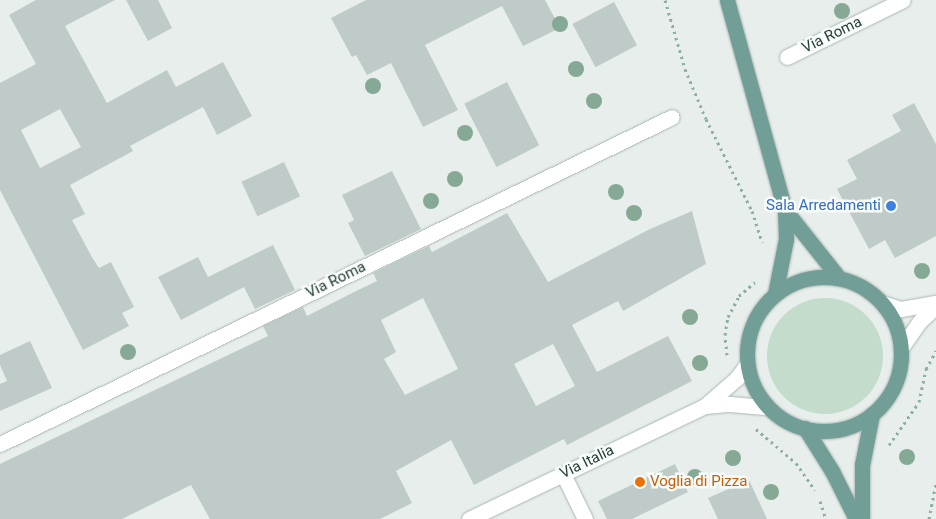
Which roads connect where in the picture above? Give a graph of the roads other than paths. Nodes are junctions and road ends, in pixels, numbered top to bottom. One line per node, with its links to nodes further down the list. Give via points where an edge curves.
1 (727, 0): 5 (main road)
2 (903, 0): 3 (street, Via Roma)
3 (787, 57)
4 (672, 117): 16 (street, Via Roma)
5 (785, 210): 6 (main road); 7 (main road, via 786,238)
6 (839, 278): 7 (main road, via 817,277 795,282); 8 (main road, via 857,284)
7 (775, 294): 11 (main road, via 761,308 752,324)
8 (882, 303): 9 (street, via 901,309); 10 (main road, via 891,316)
9 (936, 304): 10 (street)
10 (901, 348): 14 (main road, via 894,385)
11 (747, 364): 12 (street, Via Italia, via 738,378); 13 (main road, via 758,395)
12 (705, 406): 13 (street, Via Italia); 17 (street, Via Italia)
13 (767, 407): 15 (main road, via 790,423)
14 (872, 414): 15 (main road, via 833,430); 21 (main road, via 862,464)
15 (806, 428): 20 (main road)
16 (0, 444)
17 (563, 474): 18 (street, Via Italia); 19 (street)
18 (469, 519)
19 (585, 519)
20 (856, 519)
21 (862, 519)

